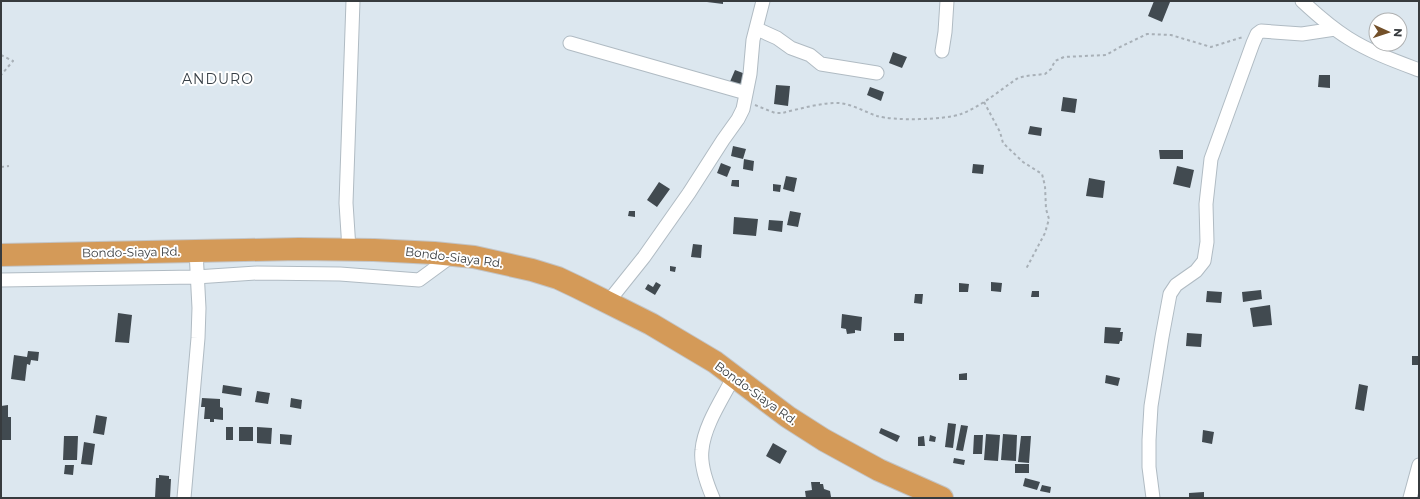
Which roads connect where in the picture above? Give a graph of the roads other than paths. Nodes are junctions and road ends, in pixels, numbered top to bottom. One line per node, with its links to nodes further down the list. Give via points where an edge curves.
1 (352, 1): 12 (street, via 346,203)
2 (763, 1): 5 (street)
3 (947, 1): 8 (street)
4 (1302, 1): 6 (street)
5 (757, 29): 10 (street, via 791,48 810,55 821,64); 11 (street)
6 (1335, 29): 9 (street, via 1359,44); 25 (street, via 1302,34 1261,31 1253,43 1213,152 1206,204 1208,242 1204,261 1196,271 1176,285 1170,294 1151,406 1149,454)
7 (570, 43): 11 (street)
8 (942, 51)
9 (1419, 70)
10 (877, 73)
11 (746, 97): 18 (street, via 738,118 689,193 644,258)
12 (349, 249): 13 (highway, Bondo-Siaya Rd.); 15 (highway, Bondo-Siaya Rd.)
13 (196, 251): 14 (highway, Bondo-Siaya Rd.); 16 (street)
14 (1, 255)
15 (453, 255): 16 (street, via 419,280 300,273); 18 (highway, Bondo-Siaya Rd., via 532,270 558,278)
16 (196, 277): 17 (street); 22 (street, via 198,338)
17 (1, 280)
18 (608, 302): 19 (highway, Bondo-Siaya Rd., via 680,341)
19 (734, 376): 23 (street, via 703,441 702,459); 24 (highway, Bondo-Siaya Rd., via 824,440)
20 (1419, 465): 21 (street)
21 (1417, 481): 26 (street)
22 (184, 498)
23 (713, 498)
24 (942, 498)
25 (1153, 498)
26 (1410, 498)

